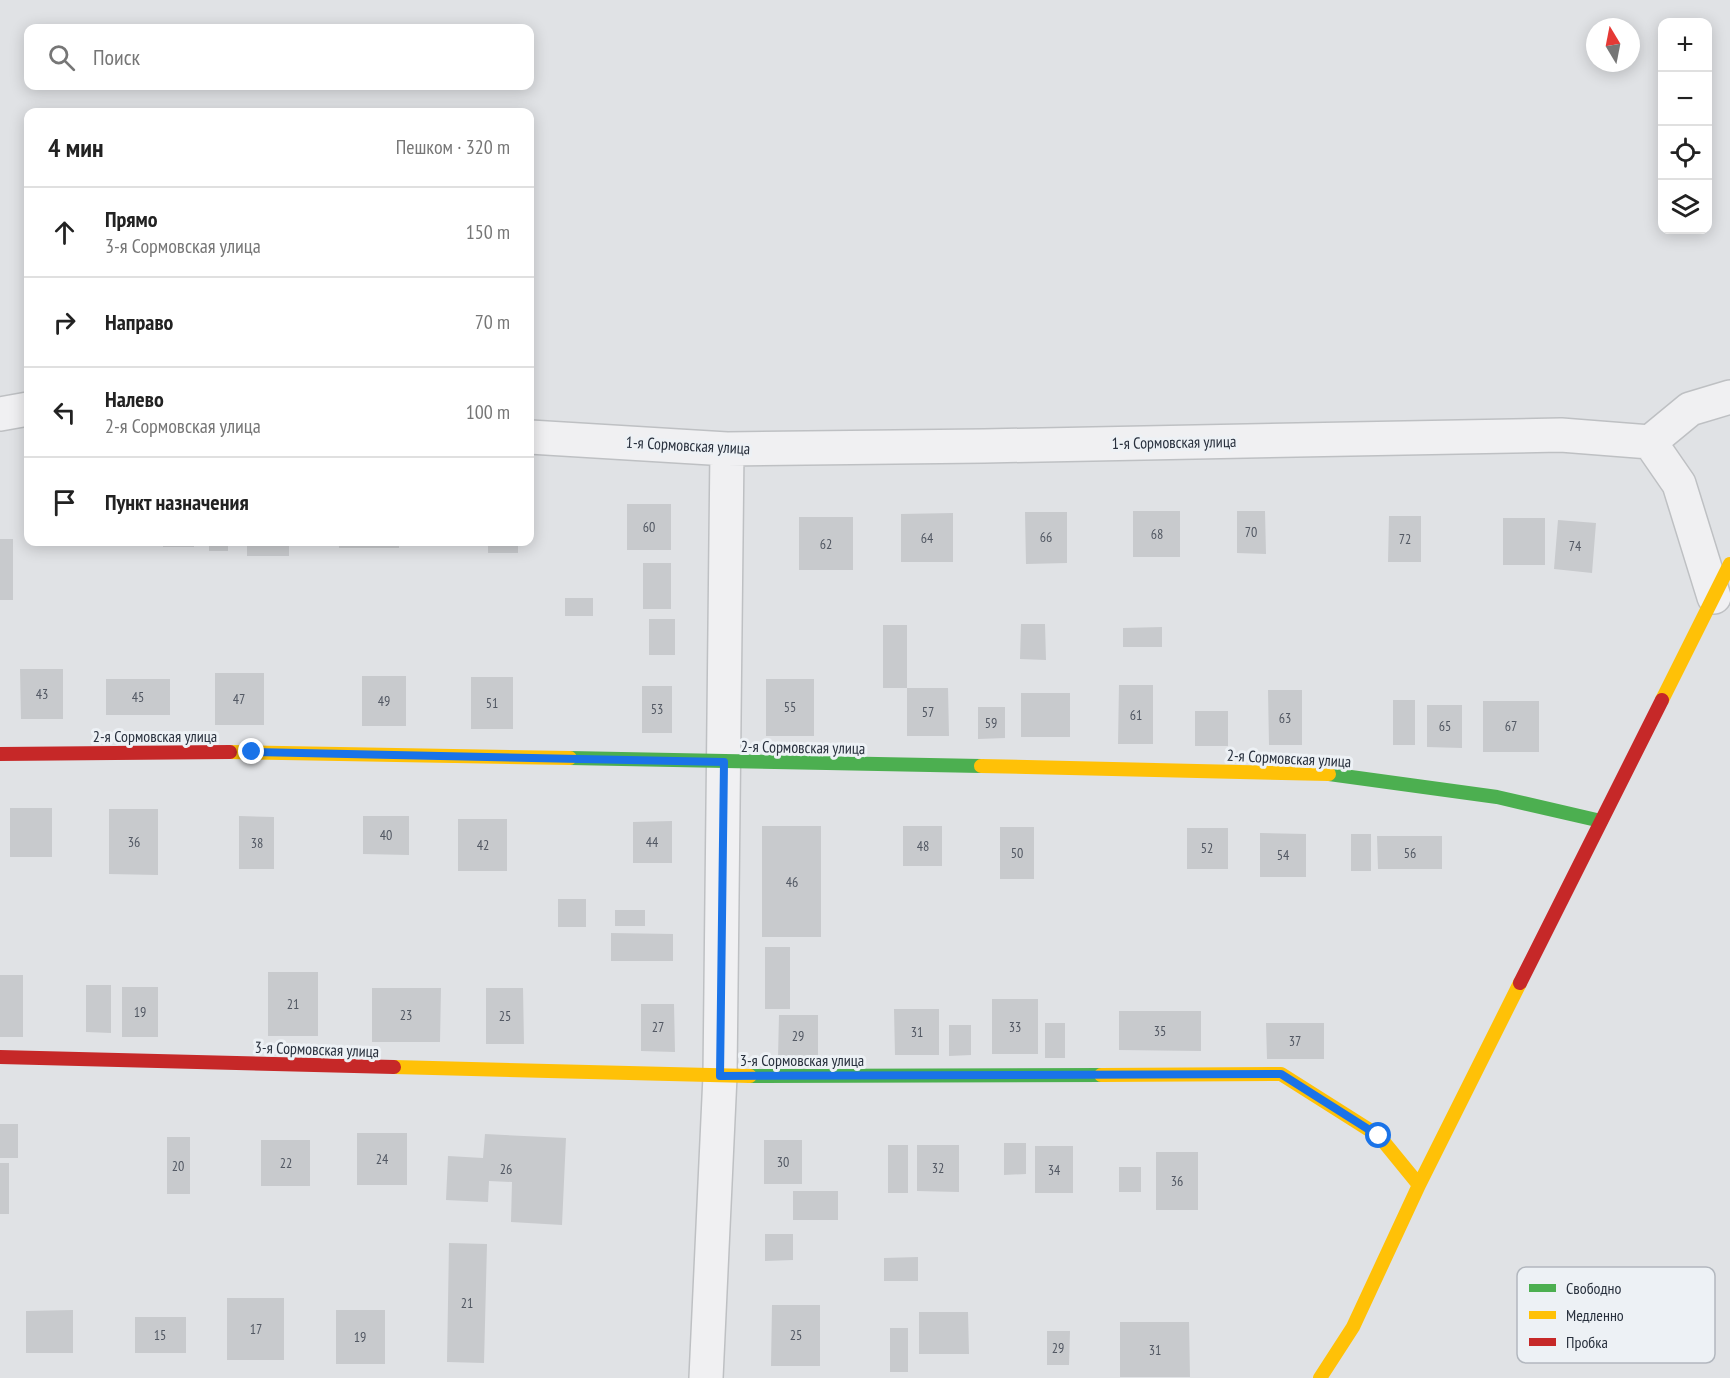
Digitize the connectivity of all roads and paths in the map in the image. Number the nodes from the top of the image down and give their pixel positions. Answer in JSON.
{"nodes":[{"id":1,"x":1730,"y":397,"type":"edge"},
{"id":2,"x":24,"y":410,"type":"edge"},
{"id":3,"x":0,"y":414,"type":"edge"},
{"id":4,"x":534,"y":437,"type":"edge"},
{"id":5,"x":1650,"y":442,"type":"junction"},
{"id":6,"x":727,"y":448,"type":"junction"},
{"id":7,"x":1730,"y":564,"type":"edge"},
{"id":8,"x":1714,"y":597,"type":"junction"},
{"id":9,"x":0,"y":754,"type":"edge"},
{"id":10,"x":724,"y":762,"type":"junction"},
{"id":11,"x":1601,"y":821,"type":"junction"},
{"id":12,"x":0,"y":1057,"type":"edge"},
{"id":13,"x":720,"y":1076,"type":"junction"},
{"id":14,"x":1419,"y":1185,"type":"junction"},
{"id":15,"x":706,"y":1378,"type":"edge"},
{"id":16,"x":1320,"y":1378,"type":"edge"}],
"edges":[{"from":1,"to":5,"type":"street"},
{"from":2,"to":3,"type":"street"},
{"from":4,"to":6,"type":"street","name":"1-я Сормовская улица"},
{"from":5,"to":6,"type":"street","name":"1-я Сормовская улица"},
{"from":5,"to":8,"type":"street"},
{"from":6,"to":10,"type":"street"},
{"from":7,"to":8,"type":"street"},
{"from":8,"to":11,"type":"street"},
{"from":9,"to":10,"type":"street","name":"2-я Сормовская улица"},
{"from":10,"to":11,"type":"street","name":"2-я Сормовская улица"},
{"from":10,"to":13,"type":"street"},
{"from":11,"to":14,"type":"street"},
{"from":12,"to":13,"type":"street","name":"3-я Сормовская улица"},
{"from":13,"to":14,"type":"street","name":"3-я Сормовская улица"},
{"from":13,"to":15,"type":"street"},
{"from":14,"to":16,"type":"street"}]}
